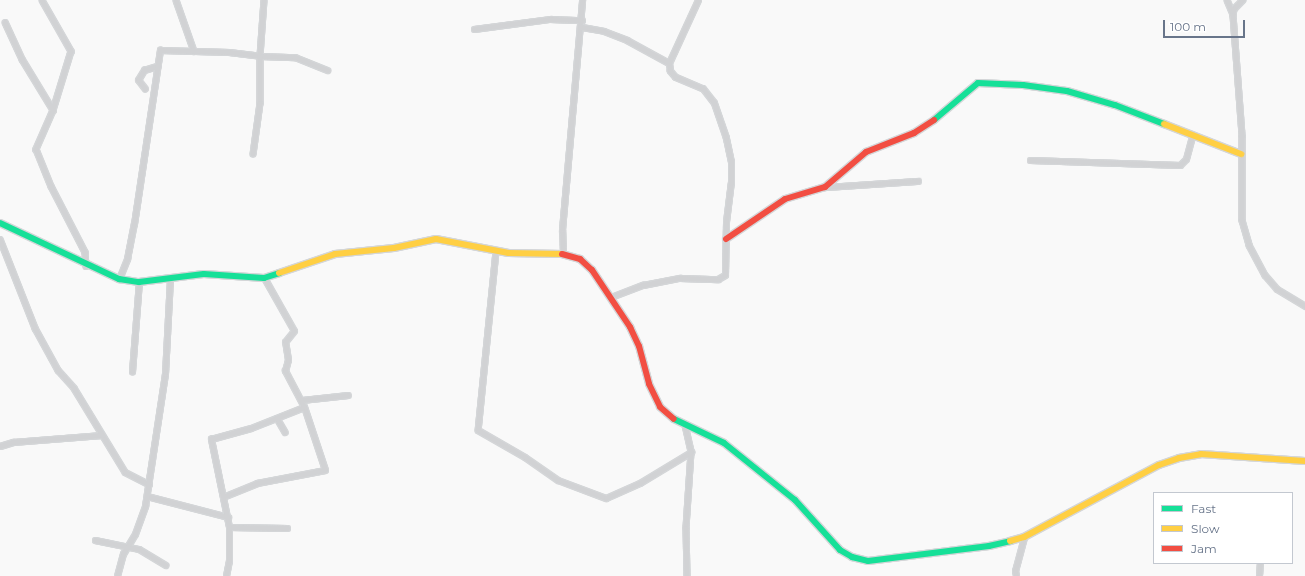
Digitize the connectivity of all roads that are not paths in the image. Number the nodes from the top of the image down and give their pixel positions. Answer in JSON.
{"nodes":[{"id":1,"x":42,"y":0,"type":"edge"},
{"id":2,"x":176,"y":0,"type":"edge"},
{"id":3,"x":264,"y":0,"type":"edge"},
{"id":4,"x":582,"y":0,"type":"edge"},
{"id":5,"x":698,"y":0,"type":"edge"},
{"id":6,"x":1227,"y":0,"type":"edge"},
{"id":7,"x":1243,"y":0,"type":"edge"},
{"id":8,"x":1233,"y":15,"type":"junction"},
{"id":9,"x":582,"y":20,"type":"junction"},
{"id":10,"x":5,"y":22,"type":"dead end"},
{"id":11,"x":582,"y":27,"type":"junction"},
{"id":12,"x":474,"y":28,"type":"dead end"},
{"id":13,"x":194,"y":51,"type":"junction"},
{"id":14,"x":260,"y":56,"type":"junction"},
{"id":15,"x":669,"y":63,"type":"junction"},
{"id":16,"x":158,"y":66,"type":"junction"},
{"id":17,"x":327,"y":70,"type":"dead end"},
{"id":18,"x":145,"y":89,"type":"dead end"},
{"id":19,"x":53,"y":110,"type":"junction"},
{"id":20,"x":1192,"y":137,"type":"junction"},
{"id":21,"x":252,"y":154,"type":"dead end"},
{"id":22,"x":1241,"y":154,"type":"junction"},
{"id":23,"x":1030,"y":160,"type":"dead end"},
{"id":24,"x":918,"y":181,"type":"dead end"},
{"id":25,"x":825,"y":187,"type":"junction"},
{"id":26,"x":0,"y":223,"type":"edge"},
{"id":27,"x":0,"y":239,"type":"edge"},
{"id":28,"x":726,"y":239,"type":"junction"},
{"id":29,"x":496,"y":251,"type":"junction"},
{"id":30,"x":563,"y":254,"type":"junction"},
{"id":31,"x":86,"y":266,"type":"junction"},
{"id":32,"x":264,"y":278,"type":"junction"},
{"id":33,"x":120,"y":279,"type":"junction"},
{"id":34,"x":170,"y":279,"type":"junction"},
{"id":35,"x":139,"y":282,"type":"junction"},
{"id":36,"x":611,"y":297,"type":"junction"},
{"id":37,"x":1305,"y":306,"type":"edge"},
{"id":38,"x":132,"y":372,"type":"dead end"},
{"id":39,"x":348,"y":395,"type":"dead end"},
{"id":40,"x":302,"y":400,"type":"junction"},
{"id":41,"x":304,"y":407,"type":"junction"},
{"id":42,"x":277,"y":418,"type":"junction"},
{"id":43,"x":685,"y":425,"type":"junction"},
{"id":44,"x":285,"y":432,"type":"dead end"},
{"id":45,"x":102,"y":435,"type":"junction"},
{"id":46,"x":0,"y":446,"type":"edge"},
{"id":47,"x":691,"y":452,"type":"junction"},
{"id":48,"x":1305,"y":461,"type":"edge"},
{"id":49,"x":149,"y":484,"type":"junction"},
{"id":50,"x":147,"y":496,"type":"junction"},
{"id":51,"x":223,"y":497,"type":"junction"},
{"id":52,"x":228,"y":517,"type":"junction"},
{"id":53,"x":229,"y":527,"type":"junction"},
{"id":54,"x":287,"y":528,"type":"dead end"},
{"id":55,"x":1024,"y":537,"type":"junction"},
{"id":56,"x":95,"y":540,"type":"dead end"},
{"id":57,"x":127,"y":545,"type":"junction"},
{"id":58,"x":1260,"y":564,"type":"edge"},
{"id":59,"x":166,"y":565,"type":"dead end"},
{"id":60,"x":117,"y":576,"type":"edge"},
{"id":61,"x":226,"y":576,"type":"edge"},
{"id":62,"x":687,"y":576,"type":"edge"},
{"id":63,"x":1016,"y":576,"type":"edge"},
{"id":64,"x":1259,"y":576,"type":"edge"}],
"edges":[{"from":1,"to":19,"type":"street"},
{"from":2,"to":13,"type":"street"},
{"from":3,"to":14,"type":"street"},
{"from":4,"to":9,"type":"street"},
{"from":5,"to":15,"type":"street"},
{"from":6,"to":8,"type":"street"},
{"from":7,"to":8,"type":"street"},
{"from":8,"to":22,"type":"street"},
{"from":9,"to":11,"type":"street"},
{"from":9,"to":12,"type":"street"},
{"from":10,"to":19,"type":"street"},
{"from":11,"to":15,"type":"street"},
{"from":11,"to":30,"type":"street"},
{"from":13,"to":14,"type":"street"},
{"from":13,"to":16,"type":"street"},
{"from":14,"to":17,"type":"street"},
{"from":14,"to":21,"type":"street"},
{"from":15,"to":28,"type":"street"},
{"from":16,"to":18,"type":"street"},
{"from":16,"to":33,"type":"street"},
{"from":19,"to":31,"type":"street"},
{"from":20,"to":22,"type":"street"},
{"from":20,"to":23,"type":"street"},
{"from":20,"to":25,"type":"street"},
{"from":22,"to":37,"type":"street"},
{"from":24,"to":25,"type":"street"},
{"from":25,"to":28,"type":"street"},
{"from":26,"to":31,"type":"street"},
{"from":27,"to":45,"type":"street"},
{"from":28,"to":36,"type":"street"},
{"from":29,"to":30,"type":"street"},
{"from":29,"to":32,"type":"street"},
{"from":29,"to":47,"type":"street"},
{"from":30,"to":36,"type":"street"},
{"from":31,"to":33,"type":"street"},
{"from":32,"to":34,"type":"street"},
{"from":32,"to":40,"type":"street"},
{"from":33,"to":35,"type":"street"},
{"from":34,"to":35,"type":"street"},
{"from":34,"to":49,"type":"street"},
{"from":35,"to":38,"type":"street"},
{"from":36,"to":43,"type":"street"},
{"from":39,"to":40,"type":"street"},
{"from":40,"to":41,"type":"street"},
{"from":41,"to":42,"type":"street"},
{"from":41,"to":51,"type":"street"},
{"from":42,"to":44,"type":"street"},
{"from":42,"to":51,"type":"street"},
{"from":43,"to":47,"type":"street"},
{"from":43,"to":55,"type":"street"},
{"from":45,"to":46,"type":"street"},
{"from":45,"to":49,"type":"street"},
{"from":47,"to":62,"type":"street"},
{"from":48,"to":55,"type":"street"},
{"from":49,"to":50,"type":"street"},
{"from":50,"to":52,"type":"street"},
{"from":50,"to":57,"type":"street"},
{"from":51,"to":52,"type":"street"},
{"from":52,"to":53,"type":"street"},
{"from":53,"to":54,"type":"street"},
{"from":53,"to":61,"type":"street"},
{"from":55,"to":63,"type":"street"},
{"from":56,"to":57,"type":"street"},
{"from":57,"to":59,"type":"street"},
{"from":57,"to":60,"type":"street"},
{"from":58,"to":64,"type":"street"}]}
